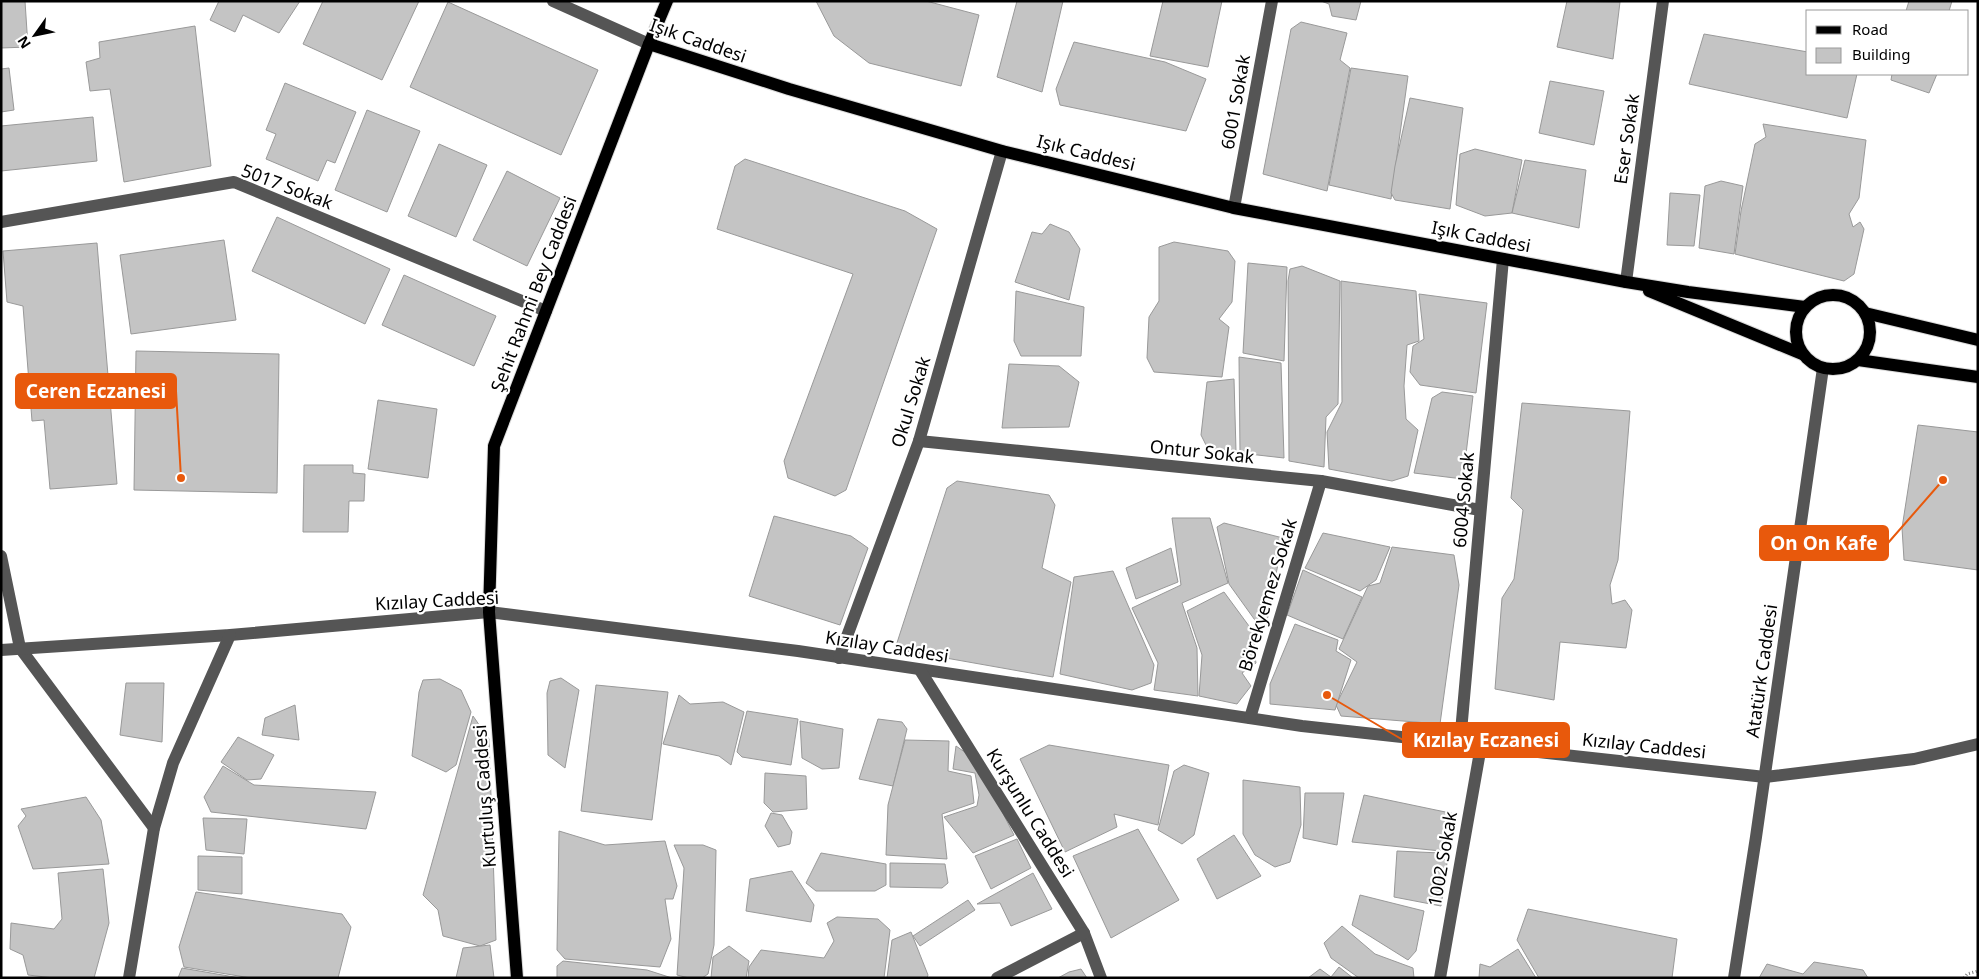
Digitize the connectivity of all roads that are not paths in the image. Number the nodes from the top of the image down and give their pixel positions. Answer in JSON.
{"nodes":[{"id":1,"x":553,"y":1,"type":"edge"},
{"id":2,"x":668,"y":1,"type":"edge"},
{"id":3,"x":1272,"y":1,"type":"edge"},
{"id":4,"x":1663,"y":1,"type":"edge"},
{"id":5,"x":649,"y":44,"type":"junction"},
{"id":6,"x":1002,"y":151,"type":"junction"},
{"id":7,"x":1234,"y":208,"type":"junction"},
{"id":8,"x":1,"y":222,"type":"edge"},
{"id":9,"x":1503,"y":259,"type":"junction"},
{"id":10,"x":1626,"y":282,"type":"junction"},
{"id":11,"x":1805,"y":307,"type":"junction"},
{"id":12,"x":546,"y":311,"type":"junction"},
{"id":13,"x":1865,"y":313,"type":"junction"},
{"id":14,"x":1978,"y":340,"type":"edge"},
{"id":15,"x":1802,"y":354,"type":"junction"},
{"id":16,"x":1858,"y":360,"type":"junction"},
{"id":17,"x":1823,"y":368,"type":"junction"},
{"id":18,"x":1978,"y":376,"type":"edge"},
{"id":19,"x":919,"y":442,"type":"junction"},
{"id":20,"x":1321,"y":481,"type":"junction"},
{"id":21,"x":1480,"y":510,"type":"junction"},
{"id":22,"x":1,"y":556,"type":"edge"},
{"id":23,"x":489,"y":612,"type":"junction"},
{"id":24,"x":230,"y":635,"type":"junction"},
{"id":25,"x":20,"y":648,"type":"junction"},
{"id":26,"x":1,"y":650,"type":"edge"},
{"id":27,"x":840,"y":658,"type":"junction"},
{"id":28,"x":920,"y":670,"type":"junction"},
{"id":29,"x":1250,"y":718,"type":"junction"},
{"id":30,"x":1460,"y":743,"type":"junction"},
{"id":31,"x":1978,"y":744,"type":"edge"},
{"id":32,"x":1481,"y":746,"type":"junction"},
{"id":33,"x":1765,"y":777,"type":"junction"},
{"id":34,"x":154,"y":828,"type":"junction"},
{"id":35,"x":1084,"y":933,"type":"junction"},
{"id":36,"x":129,"y":978,"type":"edge"},
{"id":37,"x":517,"y":978,"type":"edge"},
{"id":38,"x":997,"y":978,"type":"edge"},
{"id":39,"x":1101,"y":978,"type":"edge"},
{"id":40,"x":1440,"y":978,"type":"edge"},
{"id":41,"x":1734,"y":978,"type":"edge"}],
"edges":[{"from":1,"to":5,"type":"street","name":"Işık Caddesi"},
{"from":2,"to":5,"type":"main road","name":"Şehit Rahmi Bey Caddesi"},
{"from":3,"to":7,"type":"street","name":"6001 Sokak"},
{"from":4,"to":10,"type":"street","name":"Eser Sokak"},
{"from":5,"to":6,"type":"main road","name":"Işık Caddesi"},
{"from":5,"to":12,"type":"main road","name":"Şehit Rahmi Bey Caddesi"},
{"from":6,"to":7,"type":"main road","name":"Işık Caddesi"},
{"from":6,"to":19,"type":"street","name":"Okul Sokak"},
{"from":7,"to":9,"type":"main road","name":"Işık Caddesi"},
{"from":8,"to":12,"type":"street","name":"5017 Sokak"},
{"from":9,"to":10,"type":"main road","name":"Işık Caddesi"},
{"from":9,"to":21,"type":"street","name":"6004 Sokak"},
{"from":10,"to":11,"type":"main road","name":"Işık Caddesi"},
{"from":10,"to":15,"type":"main road","name":"Işık Caddesi"},
{"from":11,"to":13,"type":"main road"},
{"from":11,"to":15,"type":"main road"},
{"from":12,"to":23,"type":"main road","name":"Şehit Rahmi Bey Caddesi"},
{"from":13,"to":14,"type":"main road"},
{"from":13,"to":16,"type":"main road"},
{"from":15,"to":17,"type":"main road","name":"Işık Caddesi"},
{"from":16,"to":17,"type":"main road"},
{"from":16,"to":18,"type":"main road"},
{"from":17,"to":33,"type":"street","name":"Atatürk Caddesi"},
{"from":19,"to":20,"type":"street","name":"Ontur Sokak"},
{"from":19,"to":27,"type":"street","name":"Okul Sokak"},
{"from":20,"to":21,"type":"street","name":"Ontur Sokak"},
{"from":20,"to":29,"type":"street","name":"Börekyemez Sokak"},
{"from":21,"to":30,"type":"street","name":"6004 Sokak"},
{"from":22,"to":25,"type":"street"},
{"from":23,"to":24,"type":"street","name":"Kızılay Caddesi"},
{"from":23,"to":27,"type":"street","name":"Kızılay Caddesi"},
{"from":23,"to":37,"type":"main road","name":"Kurtuluş Caddesi"},
{"from":24,"to":25,"type":"street","name":"Kızılay Caddesi"},
{"from":24,"to":34,"type":"street"},
{"from":25,"to":26,"type":"street","name":"Kızılay Caddesi"},
{"from":25,"to":34,"type":"street"},
{"from":27,"to":28,"type":"street","name":"Kızılay Caddesi"},
{"from":28,"to":29,"type":"street","name":"Kızılay Caddesi"},
{"from":28,"to":35,"type":"street","name":"Kurşunlu Caddesi"},
{"from":29,"to":30,"type":"street","name":"Kızılay Caddesi"},
{"from":30,"to":32,"type":"street","name":"Kızılay Caddesi"},
{"from":31,"to":33,"type":"street","name":"Kızılay Caddesi"},
{"from":32,"to":33,"type":"street","name":"Kızılay Caddesi"},
{"from":32,"to":40,"type":"street","name":"1002 Sokak"},
{"from":33,"to":41,"type":"street","name":"Atatürk Caddesi"},
{"from":34,"to":36,"type":"street"},
{"from":35,"to":38,"type":"street"},
{"from":35,"to":39,"type":"street","name":"Kurşunlu Caddesi"}]}
